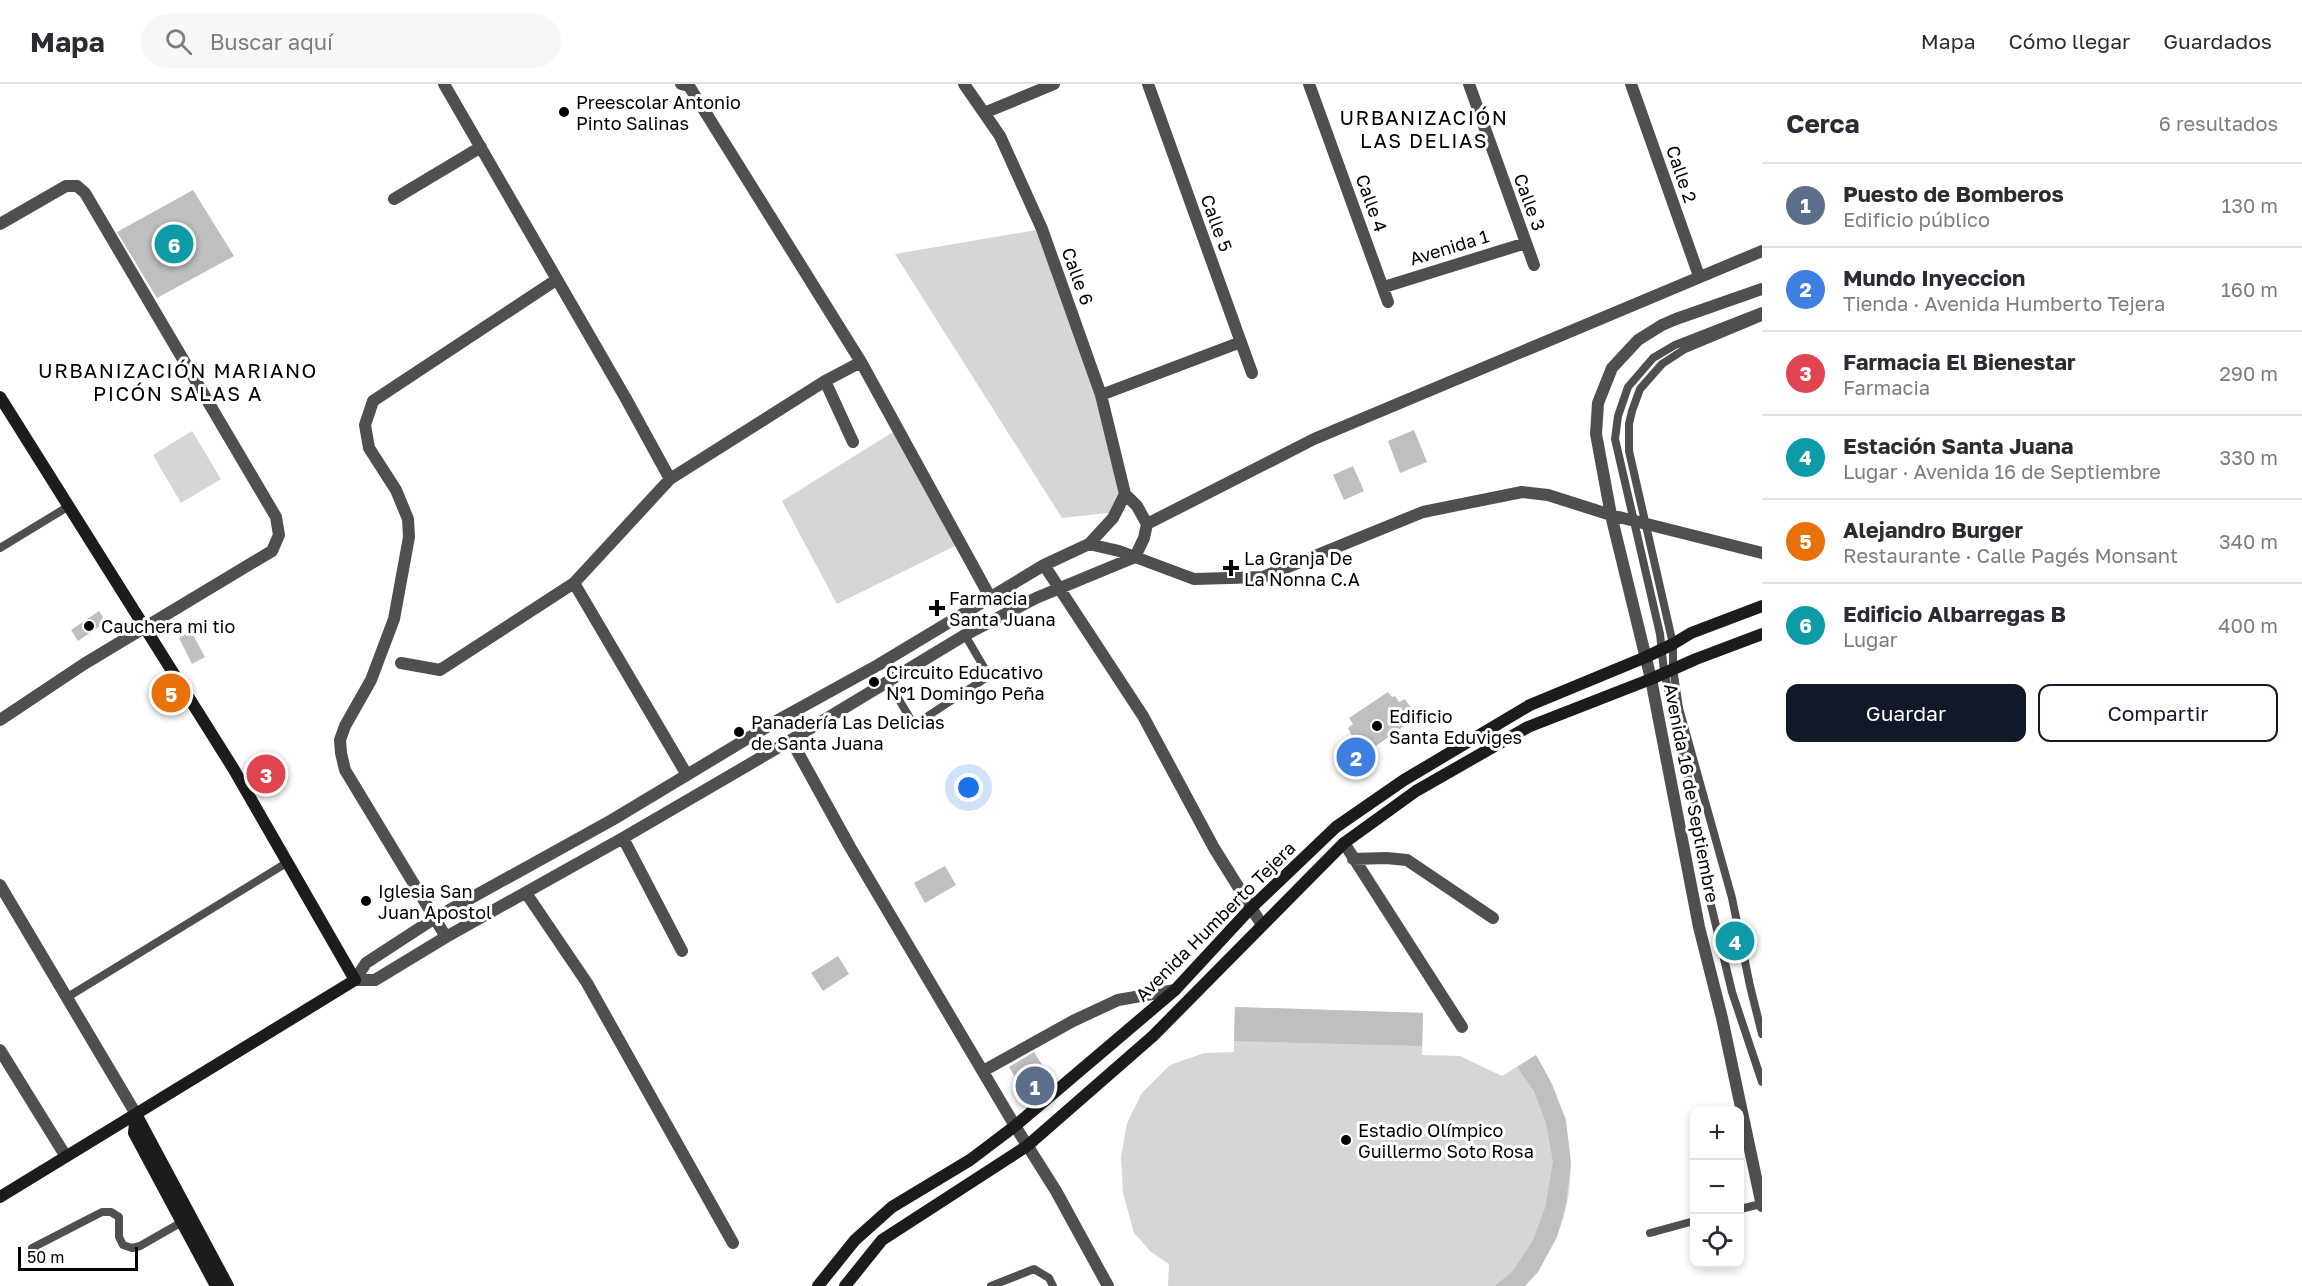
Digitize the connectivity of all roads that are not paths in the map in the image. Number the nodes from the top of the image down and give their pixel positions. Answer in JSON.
{"nodes":[{"id":1,"x":444,"y":84,"type":"edge"},
{"id":2,"x":681,"y":84,"type":"edge"},
{"id":3,"x":964,"y":84,"type":"edge"},
{"id":4,"x":1053,"y":84,"type":"edge"},
{"id":5,"x":1148,"y":84,"type":"edge"},
{"id":6,"x":1309,"y":84,"type":"edge"},
{"id":7,"x":1469,"y":84,"type":"edge"},
{"id":8,"x":1631,"y":84,"type":"edge"},
{"id":9,"x":984,"y":113,"type":"junction"},
{"id":10,"x":481,"y":147,"type":"junction"},
{"id":11,"x":394,"y":200,"type":"dead end"},
{"id":12,"x":0,"y":224,"type":"edge"},
{"id":13,"x":1526,"y":243,"type":"junction"},
{"id":14,"x":1762,"y":251,"type":"edge"},
{"id":15,"x":1534,"y":265,"type":"dead end"},
{"id":16,"x":1699,"y":276,"type":"junction"},
{"id":17,"x":556,"y":280,"type":"junction"},
{"id":18,"x":1384,"y":287,"type":"junction"},
{"id":19,"x":1762,"y":289,"type":"edge"},
{"id":20,"x":1388,"y":302,"type":"dead end"},
{"id":21,"x":1762,"y":311,"type":"edge"},
{"id":22,"x":1762,"y":317,"type":"edge"},
{"id":23,"x":1241,"y":342,"type":"junction"},
{"id":24,"x":861,"y":362,"type":"junction"},
{"id":25,"x":1252,"y":374,"type":"dead end"},
{"id":26,"x":825,"y":381,"type":"junction"},
{"id":27,"x":1101,"y":395,"type":"junction"},
{"id":28,"x":0,"y":397,"type":"edge"},
{"id":29,"x":853,"y":442,"type":"dead end"},
{"id":30,"x":670,"y":479,"type":"junction"},
{"id":31,"x":1125,"y":494,"type":"junction"},
{"id":32,"x":69,"y":506,"type":"junction"},
{"id":33,"x":1611,"y":515,"type":"junction"},
{"id":34,"x":1639,"y":521,"type":"junction"},
{"id":35,"x":1147,"y":524,"type":"junction"},
{"id":36,"x":1089,"y":544,"type":"junction"},
{"id":37,"x":0,"y":548,"type":"edge"},
{"id":38,"x":1762,"y":553,"type":"edge"},
{"id":39,"x":1136,"y":557,"type":"junction"},
{"id":40,"x":1044,"y":565,"type":"junction"},
{"id":41,"x":574,"y":583,"type":"junction"},
{"id":42,"x":1059,"y":587,"type":"junction"},
{"id":43,"x":990,"y":597,"type":"junction"},
{"id":44,"x":1762,"y":606,"type":"edge"},
{"id":45,"x":145,"y":628,"type":"junction"},
{"id":46,"x":1762,"y":634,"type":"edge"},
{"id":47,"x":965,"y":635,"type":"junction"},
{"id":48,"x":1667,"y":647,"type":"junction"},
{"id":49,"x":1646,"y":657,"type":"junction"},
{"id":50,"x":401,"y":663,"type":"dead end"},
{"id":51,"x":1669,"y":670,"type":"junction"},
{"id":52,"x":1651,"y":679,"type":"junction"},
{"id":53,"x":888,"y":681,"type":"junction"},
{"id":54,"x":0,"y":720,"type":"edge"},
{"id":55,"x":791,"y":740,"type":"junction"},
{"id":56,"x":687,"y":775,"type":"junction"},
{"id":57,"x":623,"y":838,"type":"junction"},
{"id":58,"x":1344,"y":843,"type":"junction"},
{"id":59,"x":1353,"y":858,"type":"junction"},
{"id":60,"x":288,"y":862,"type":"junction"},
{"id":61,"x":0,"y":885,"type":"edge"},
{"id":62,"x":526,"y":893,"type":"junction"},
{"id":63,"x":1251,"y":909,"type":"junction"},
{"id":64,"x":435,"y":918,"type":"junction"},
{"id":65,"x":1493,"y":918,"type":"dead end"},
{"id":66,"x":1262,"y":925,"type":"junction"},
{"id":67,"x":446,"y":937,"type":"junction"},
{"id":68,"x":682,"y":951,"type":"dead end"},
{"id":69,"x":355,"y":980,"type":"junction"},
{"id":70,"x":1174,"y":990,"type":"junction"},
{"id":71,"x":66,"y":998,"type":"junction"},
{"id":72,"x":1462,"y":1027,"type":"dead end"},
{"id":73,"x":1762,"y":1034,"type":"edge"},
{"id":74,"x":0,"y":1050,"type":"edge"},
{"id":75,"x":983,"y":1071,"type":"junction"},
{"id":76,"x":1762,"y":1082,"type":"edge"},
{"id":77,"x":136,"y":1114,"type":"junction"},
{"id":78,"x":1015,"y":1126,"type":"junction"},
{"id":79,"x":1028,"y":1146,"type":"junction"},
{"id":80,"x":65,"y":1155,"type":"junction"},
{"id":81,"x":0,"y":1197,"type":"edge"},
{"id":82,"x":1762,"y":1205,"type":"edge"},
{"id":83,"x":1744,"y":1208,"type":"edge"},
{"id":84,"x":182,"y":1222,"type":"junction"},
{"id":85,"x":1690,"y":1222,"type":"edge"},
{"id":86,"x":1650,"y":1233,"type":"dead end"},
{"id":87,"x":733,"y":1243,"type":"dead end"},
{"id":88,"x":33,"y":1248,"type":"dead end"},
{"id":89,"x":216,"y":1286,"type":"edge"},
{"id":90,"x":228,"y":1286,"type":"edge"},
{"id":91,"x":818,"y":1286,"type":"edge"},
{"id":92,"x":845,"y":1286,"type":"edge"},
{"id":93,"x":991,"y":1286,"type":"edge"},
{"id":94,"x":1053,"y":1286,"type":"edge"},
{"id":95,"x":1108,"y":1286,"type":"edge"}],
"edges":[{"from":1,"to":10,"type":"street"},
{"from":2,"to":24,"type":"street"},
{"from":3,"to":9,"type":"street","name":"Calle 6"},
{"from":4,"to":9,"type":"street"},
{"from":5,"to":23,"type":"street","name":"Calle 5"},
{"from":6,"to":18,"type":"street","name":"Calle 4"},
{"from":7,"to":13,"type":"street","name":"Calle 3"},
{"from":8,"to":16,"type":"street","name":"Calle 2"},
{"from":9,"to":27,"type":"street","name":"Calle 6"},
{"from":10,"to":11,"type":"street"},
{"from":10,"to":17,"type":"street"},
{"from":12,"to":45,"type":"street"},
{"from":13,"to":15,"type":"street","name":"Calle 3"},
{"from":13,"to":18,"type":"street","name":"Avenida 1"},
{"from":14,"to":16,"type":"street"},
{"from":16,"to":35,"type":"street"},
{"from":17,"to":30,"type":"street"},
{"from":17,"to":64,"type":"street"},
{"from":18,"to":20,"type":"street","name":"Calle 4"},
{"from":19,"to":33,"type":"street"},
{"from":21,"to":34,"type":"lane"},
{"from":22,"to":34,"type":"lane"},
{"from":23,"to":25,"type":"street","name":"Calle 5"},
{"from":23,"to":27,"type":"street"},
{"from":24,"to":26,"type":"street"},
{"from":24,"to":43,"type":"street"},
{"from":26,"to":29,"type":"street"},
{"from":26,"to":30,"type":"street"},
{"from":27,"to":31,"type":"street","name":"Calle 6"},
{"from":28,"to":32,"type":"street"},
{"from":30,"to":41,"type":"street"},
{"from":31,"to":35,"type":"street"},
{"from":31,"to":36,"type":"street"},
{"from":32,"to":37,"type":"lane"},
{"from":32,"to":45,"type":"street"},
{"from":33,"to":34,"type":"street"},
{"from":33,"to":39,"type":"street"},
{"from":33,"to":49,"type":"street"},
{"from":34,"to":38,"type":"street"},
{"from":34,"to":48,"type":"lane"},
{"from":34,"to":48,"type":"lane"},
{"from":35,"to":39,"type":"street"},
{"from":36,"to":39,"type":"street"},
{"from":36,"to":40,"type":"street"},
{"from":39,"to":42,"type":"street"},
{"from":40,"to":42,"type":"street"},
{"from":40,"to":43,"type":"street"},
{"from":41,"to":50,"type":"street"},
{"from":41,"to":56,"type":"street"},
{"from":42,"to":47,"type":"street"},
{"from":42,"to":63,"type":"street"},
{"from":43,"to":56,"type":"street"},
{"from":44,"to":48,"type":"street"},
{"from":45,"to":54,"type":"street"},
{"from":45,"to":60,"type":"street"},
{"from":46,"to":51,"type":"street","name":"Avenida 16 de Septiembre"},
{"from":47,"to":53,"type":"street"},
{"from":47,"to":53,"type":"lane"},
{"from":48,"to":49,"type":"street"},
{"from":48,"to":51,"type":"lane"},
{"from":48,"to":51,"type":"lane"},
{"from":49,"to":52,"type":"street"},
{"from":49,"to":63,"type":"street","name":"Avenida Humberto Tejera"},
{"from":51,"to":52,"type":"street","name":"Avenida 16 de Septiembre"},
{"from":51,"to":73,"type":"lane"},
{"from":51,"to":76,"type":"lane"},
{"from":52,"to":58,"type":"street","name":"Avenida Humberto Tejera"},
{"from":52,"to":82,"type":"street","name":"Avenida 16 de Septiembre"},
{"from":53,"to":55,"type":"street"},
{"from":55,"to":57,"type":"street"},
{"from":55,"to":75,"type":"street"},
{"from":56,"to":64,"type":"street"},
{"from":57,"to":62,"type":"street"},
{"from":57,"to":68,"type":"street"},
{"from":58,"to":59,"type":"street"},
{"from":58,"to":66,"type":"street","name":"Avenida Humberto Tejera"},
{"from":59,"to":65,"type":"street"},
{"from":59,"to":72,"type":"street"},
{"from":60,"to":69,"type":"street"},
{"from":60,"to":71,"type":"lane"},
{"from":61,"to":71,"type":"street"},
{"from":62,"to":67,"type":"street"},
{"from":62,"to":87,"type":"street"},
{"from":63,"to":66,"type":"street"},
{"from":63,"to":70,"type":"street","name":"Avenida Humberto Tejera"},
{"from":64,"to":67,"type":"street"},
{"from":64,"to":69,"type":"street"},
{"from":66,"to":79,"type":"street","name":"Avenida Humberto Tejera"},
{"from":67,"to":69,"type":"street"},
{"from":69,"to":77,"type":"street"},
{"from":70,"to":75,"type":"street"},
{"from":70,"to":78,"type":"street","name":"Avenida Humberto Tejera"},
{"from":71,"to":77,"type":"street"},
{"from":74,"to":80,"type":"street"},
{"from":75,"to":78,"type":"street"},
{"from":77,"to":80,"type":"street"},
{"from":77,"to":84,"type":"street"},
{"from":77,"to":90,"type":"street"},
{"from":78,"to":79,"type":"street"},
{"from":78,"to":91,"type":"street","name":"Avenida Humberto Tejera"},
{"from":79,"to":92,"type":"street","name":"Avenida Humberto Tejera"},
{"from":79,"to":95,"type":"street"},
{"from":80,"to":81,"type":"street"},
{"from":82,"to":83,"type":"lane"},
{"from":84,"to":88,"type":"lane"},
{"from":84,"to":89,"type":"street"},
{"from":85,"to":86,"type":"lane"},
{"from":93,"to":94,"type":"lane"}]}
